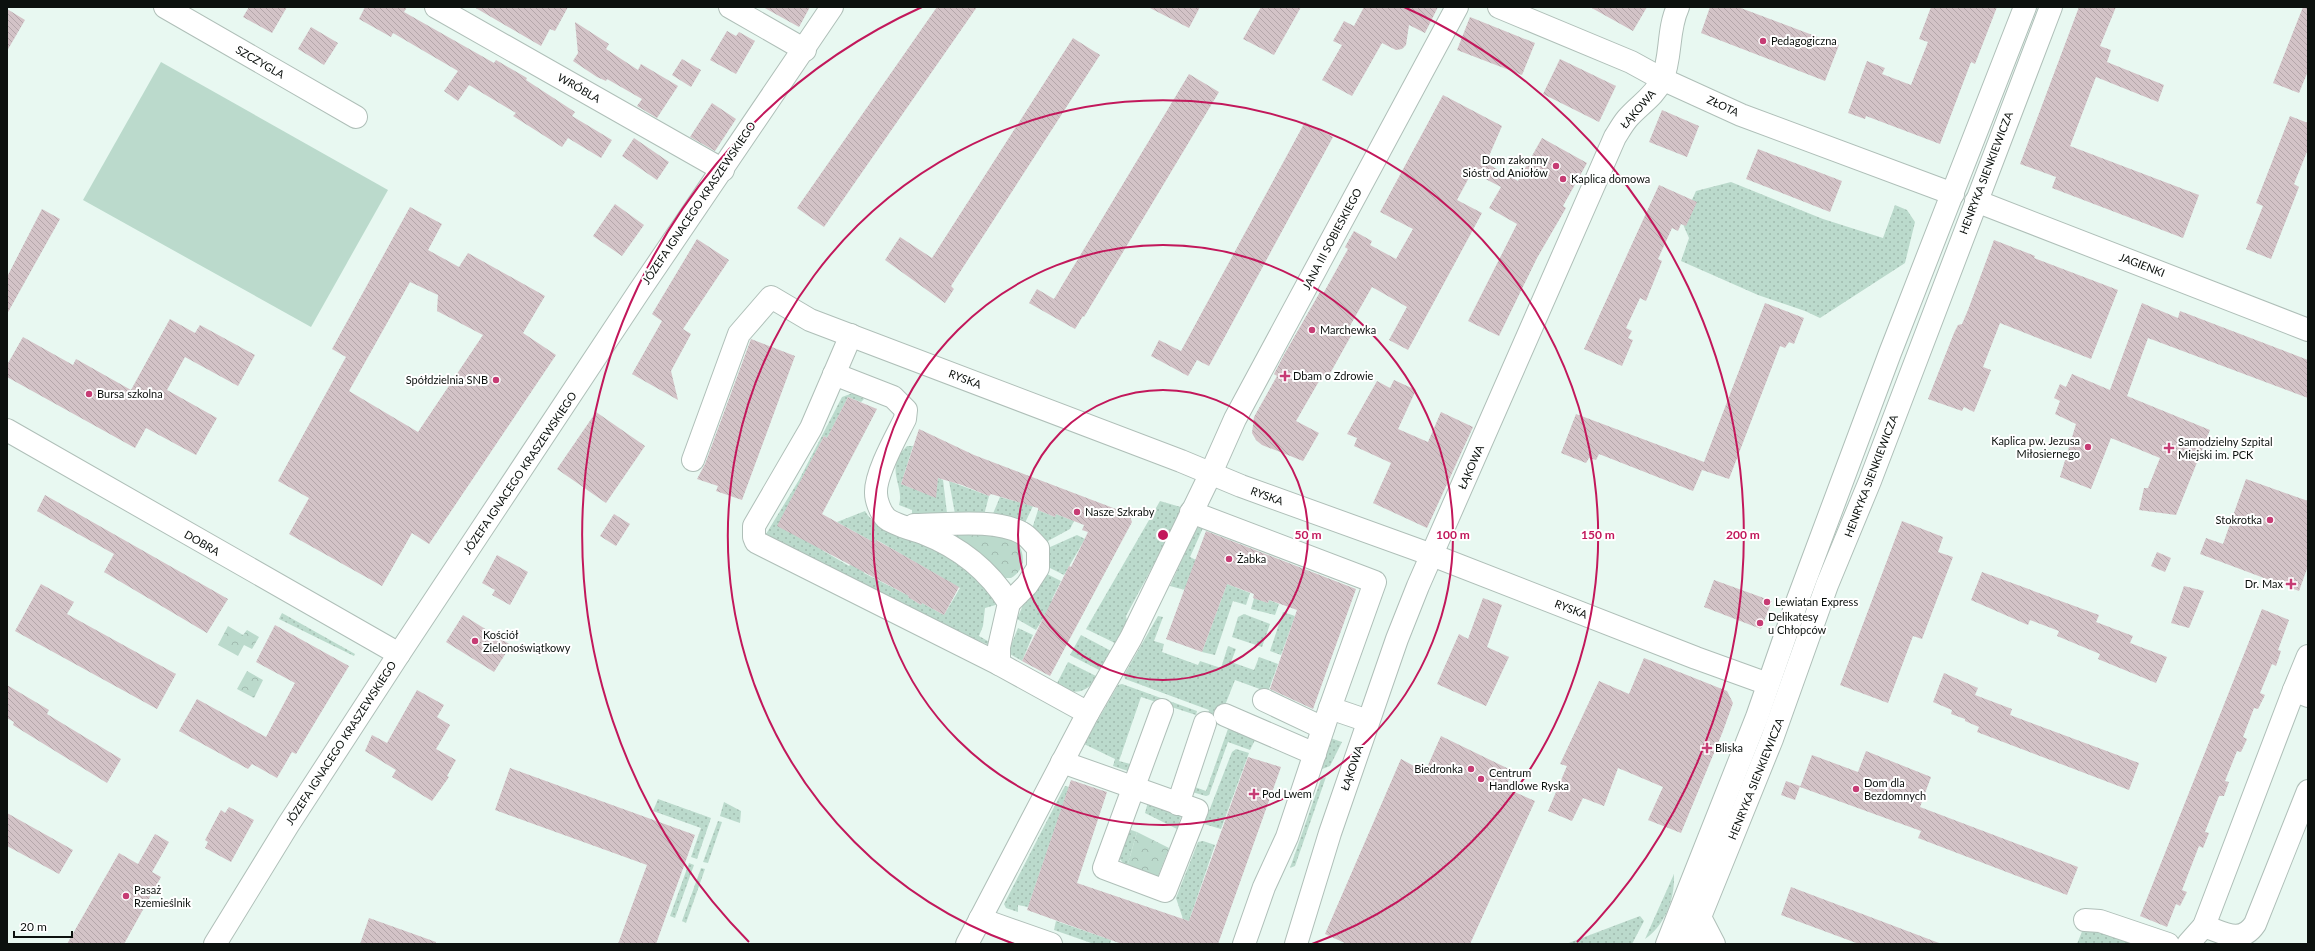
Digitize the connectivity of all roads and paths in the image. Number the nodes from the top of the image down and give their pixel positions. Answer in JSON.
{"nodes":[{"id":1,"x":165,"y":7,"type":"edge"},
{"id":2,"x":436,"y":7,"type":"edge"},
{"id":3,"x":730,"y":7,"type":"edge"},
{"id":4,"x":832,"y":7,"type":"edge"},
{"id":5,"x":1457,"y":7,"type":"edge"},
{"id":6,"x":1499,"y":7,"type":"edge"},
{"id":7,"x":1678,"y":7,"type":"edge"},
{"id":8,"x":2025,"y":7,"type":"edge"},
{"id":9,"x":2050,"y":7,"type":"edge"},
{"id":10,"x":804,"y":50,"type":"junction"},
{"id":11,"x":1662,"y":79,"type":"junction"},
{"id":12,"x":356,"y":117,"type":"dead end"},
{"id":13,"x":723,"y":170,"type":"junction"},
{"id":14,"x":1953,"y":194,"type":"junction"},
{"id":15,"x":1976,"y":202,"type":"junction"},
{"id":16,"x":1906,"y":312,"type":"junction"},
{"id":17,"x":1930,"y":323,"type":"junction"},
{"id":18,"x":2308,"y":330,"type":"edge"},
{"id":19,"x":851,"y":335,"type":"junction"},
{"id":20,"x":834,"y":374,"type":"junction"},
{"id":21,"x":7,"y":430,"type":"edge"},
{"id":22,"x":693,"y":460,"type":"dead end"},
{"id":23,"x":1847,"y":470,"type":"junction"},
{"id":24,"x":1211,"y":473,"type":"junction"},
{"id":25,"x":1870,"y":481,"type":"junction"},
{"id":26,"x":1191,"y":512,"type":"junction"},
{"id":27,"x":903,"y":525,"type":"junction"},
{"id":28,"x":1432,"y":555,"type":"junction"},
{"id":29,"x":1009,"y":603,"type":"junction"},
{"id":30,"x":399,"y":654,"type":"junction"},
{"id":31,"x":2308,"y":656,"type":"edge"},
{"id":32,"x":999,"y":664,"type":"junction"},
{"id":33,"x":1768,"y":684,"type":"junction"},
{"id":34,"x":2301,"y":693,"type":"edge"},
{"id":35,"x":1264,"y":700,"type":"dead end"},
{"id":36,"x":1162,"y":710,"type":"dead end"},
{"id":37,"x":1088,"y":713,"type":"junction"},
{"id":38,"x":1225,"y":715,"type":"dead end"},
{"id":39,"x":1327,"y":718,"type":"junction"},
{"id":40,"x":1368,"y":722,"type":"junction"},
{"id":41,"x":1205,"y":723,"type":"dead end"},
{"id":42,"x":1315,"y":754,"type":"junction"},
{"id":43,"x":1062,"y":762,"type":"junction"},
{"id":44,"x":1134,"y":788,"type":"junction"},
{"id":45,"x":2308,"y":791,"type":"edge"},
{"id":46,"x":1178,"y":804,"type":"junction"},
{"id":47,"x":980,"y":919,"type":"junction"},
{"id":48,"x":1701,"y":919,"type":"junction"},
{"id":49,"x":2085,"y":920,"type":"dead end"},
{"id":50,"x":2204,"y":926,"type":"junction"},
{"id":51,"x":1024,"y":940,"type":"edge"},
{"id":52,"x":215,"y":944,"type":"edge"},
{"id":53,"x":967,"y":944,"type":"edge"},
{"id":54,"x":1050,"y":944,"type":"edge"},
{"id":55,"x":1244,"y":944,"type":"edge"},
{"id":56,"x":1296,"y":944,"type":"edge"},
{"id":57,"x":1667,"y":944,"type":"edge"},
{"id":58,"x":1689,"y":944,"type":"edge"},
{"id":59,"x":1714,"y":944,"type":"edge"},
{"id":60,"x":2168,"y":944,"type":"edge"},
{"id":61,"x":2188,"y":944,"type":"edge"}],
"edges":[{"from":1,"to":12,"type":"street","name":"SZCZYGLA"},
{"from":2,"to":13,"type":"street","name":"WRÓBLA"},
{"from":3,"to":10,"type":"street"},
{"from":4,"to":10,"type":"street","name":"JÓZEFA IGNACEGO KRASZEWSKIEGO"},
{"from":5,"to":24,"type":"street","name":"JANA III SOBIESKIEGO"},
{"from":6,"to":11,"type":"street","name":"ZŁOTA"},
{"from":7,"to":11,"type":"street","name":"ŁĄKOWA"},
{"from":8,"to":14,"type":"street","name":"HENRYKA SIENKIEWICZA"},
{"from":9,"to":15,"type":"street","name":"HENRYKA SIENKIEWICZA"},
{"from":10,"to":13,"type":"street","name":"JÓZEFA IGNACEGO KRASZEWSKIEGO"},
{"from":11,"to":14,"type":"street","name":"ZŁOTA"},
{"from":11,"to":28,"type":"street","name":"ŁĄKOWA"},
{"from":13,"to":30,"type":"street","name":"JÓZEFA IGNACEGO KRASZEWSKIEGO"},
{"from":14,"to":15,"type":"street","name":"ZŁOTA"},
{"from":14,"to":16,"type":"street","name":"HENRYKA SIENKIEWICZA"},
{"from":15,"to":17,"type":"street","name":"HENRYKA SIENKIEWICZA"},
{"from":15,"to":18,"type":"street","name":"JAGIENKI"},
{"from":16,"to":17,"type":"street"},
{"from":16,"to":23,"type":"street","name":"HENRYKA SIENKIEWICZA"},
{"from":17,"to":25,"type":"street","name":"HENRYKA SIENKIEWICZA"},
{"from":19,"to":20,"type":"street"},
{"from":19,"to":22,"type":"street","name":"RYSKA"},
{"from":19,"to":24,"type":"street","name":"RYSKA"},
{"from":20,"to":27,"type":"street"},
{"from":20,"to":32,"type":"street"},
{"from":21,"to":30,"type":"street","name":"DOBRA"},
{"from":23,"to":25,"type":"street"},
{"from":23,"to":33,"type":"street","name":"HENRYKA SIENKIEWICZA"},
{"from":24,"to":26,"type":"street","name":"JANA III SOBIESKIEGO"},
{"from":24,"to":28,"type":"street","name":"RYSKA"},
{"from":25,"to":48,"type":"street","name":"HENRYKA SIENKIEWICZA"},
{"from":26,"to":37,"type":"street","name":"JANA III SOBIESKIEGO"},
{"from":26,"to":39,"type":"street"},
{"from":27,"to":29,"type":"street"},
{"from":27,"to":29,"type":"street"},
{"from":28,"to":33,"type":"street","name":"RYSKA"},
{"from":28,"to":40,"type":"street","name":"ŁĄKOWA"},
{"from":29,"to":32,"type":"street"},
{"from":30,"to":52,"type":"street","name":"JÓZEFA IGNACEGO KRASZEWSKIEGO"},
{"from":31,"to":34,"type":"street"},
{"from":32,"to":37,"type":"street"},
{"from":33,"to":57,"type":"street","name":"HENRYKA SIENKIEWICZA"},
{"from":34,"to":50,"type":"street"},
{"from":35,"to":39,"type":"street"},
{"from":36,"to":44,"type":"street"},
{"from":37,"to":43,"type":"street","name":"JANA III SOBIESKIEGO"},
{"from":38,"to":42,"type":"street"},
{"from":39,"to":40,"type":"street"},
{"from":39,"to":42,"type":"street"},
{"from":40,"to":56,"type":"street","name":"ŁĄKOWA"},
{"from":41,"to":46,"type":"street"},
{"from":42,"to":55,"type":"street"},
{"from":43,"to":44,"type":"street"},
{"from":43,"to":47,"type":"street","name":"JANA III SOBIESKIEGO"},
{"from":44,"to":46,"type":"street"},
{"from":44,"to":46,"type":"street"},
{"from":45,"to":50,"type":"street"},
{"from":47,"to":51,"type":"street"},
{"from":47,"to":53,"type":"street","name":"JANA III SOBIESKIEGO"},
{"from":48,"to":58,"type":"street","name":"HENRYKA SIENKIEWICZA"},
{"from":48,"to":59,"type":"street"},
{"from":49,"to":60,"type":"street"},
{"from":50,"to":61,"type":"street"},
{"from":51,"to":54,"type":"street"}]}
